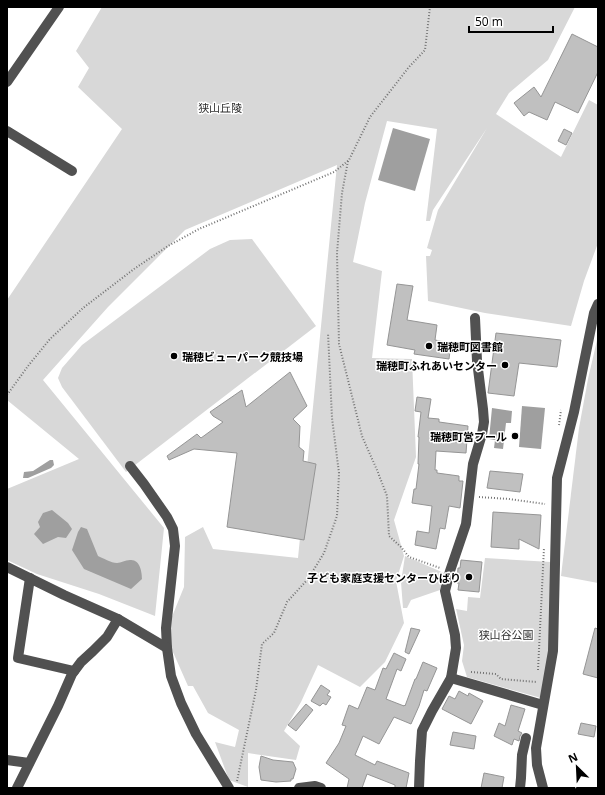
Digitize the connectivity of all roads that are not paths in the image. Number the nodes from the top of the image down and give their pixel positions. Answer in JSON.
{"nodes":[{"id":1,"x":59,"y":7,"type":"edge"},
{"id":2,"x":7,"y":82,"type":"edge"},
{"id":3,"x":7,"y":131,"type":"edge"},
{"id":4,"x":72,"y":171,"type":"dead end"},
{"id":5,"x":598,"y":304,"type":"edge"},
{"id":6,"x":475,"y":318,"type":"dead end"},
{"id":7,"x":130,"y":466,"type":"dead end"},
{"id":8,"x":7,"y":567,"type":"edge"},
{"id":9,"x":30,"y":578,"type":"junction"},
{"id":10,"x":118,"y":619,"type":"junction"},
{"id":11,"x":167,"y":648,"type":"junction"},
{"id":12,"x":74,"y":671,"type":"junction"},
{"id":13,"x":451,"y":678,"type":"junction"},
{"id":14,"x":544,"y":705,"type":"junction"},
{"id":15,"x":526,"y":738,"type":"dead end"},
{"id":16,"x":7,"y":760,"type":"edge"},
{"id":17,"x":29,"y":763,"type":"junction"},
{"id":18,"x":17,"y":788,"type":"edge"},
{"id":19,"x":230,"y":788,"type":"edge"},
{"id":20,"x":299,"y":788,"type":"edge"},
{"id":21,"x":321,"y":788,"type":"edge"},
{"id":22,"x":419,"y":788,"type":"edge"},
{"id":23,"x":520,"y":788,"type":"edge"},
{"id":24,"x":543,"y":788,"type":"edge"}],
"edges":[{"from":1,"to":2,"type":"street"},
{"from":3,"to":4,"type":"street"},
{"from":5,"to":14,"type":"street"},
{"from":6,"to":13,"type":"street"},
{"from":7,"to":11,"type":"street"},
{"from":8,"to":9,"type":"street"},
{"from":9,"to":10,"type":"street"},
{"from":9,"to":12,"type":"street"},
{"from":10,"to":11,"type":"street"},
{"from":10,"to":12,"type":"street"},
{"from":11,"to":19,"type":"street"},
{"from":12,"to":17,"type":"street"},
{"from":13,"to":14,"type":"street"},
{"from":13,"to":22,"type":"street"},
{"from":14,"to":24,"type":"street"},
{"from":15,"to":23,"type":"street"},
{"from":16,"to":17,"type":"street"},
{"from":17,"to":18,"type":"street"},
{"from":20,"to":21,"type":"street"}]}
